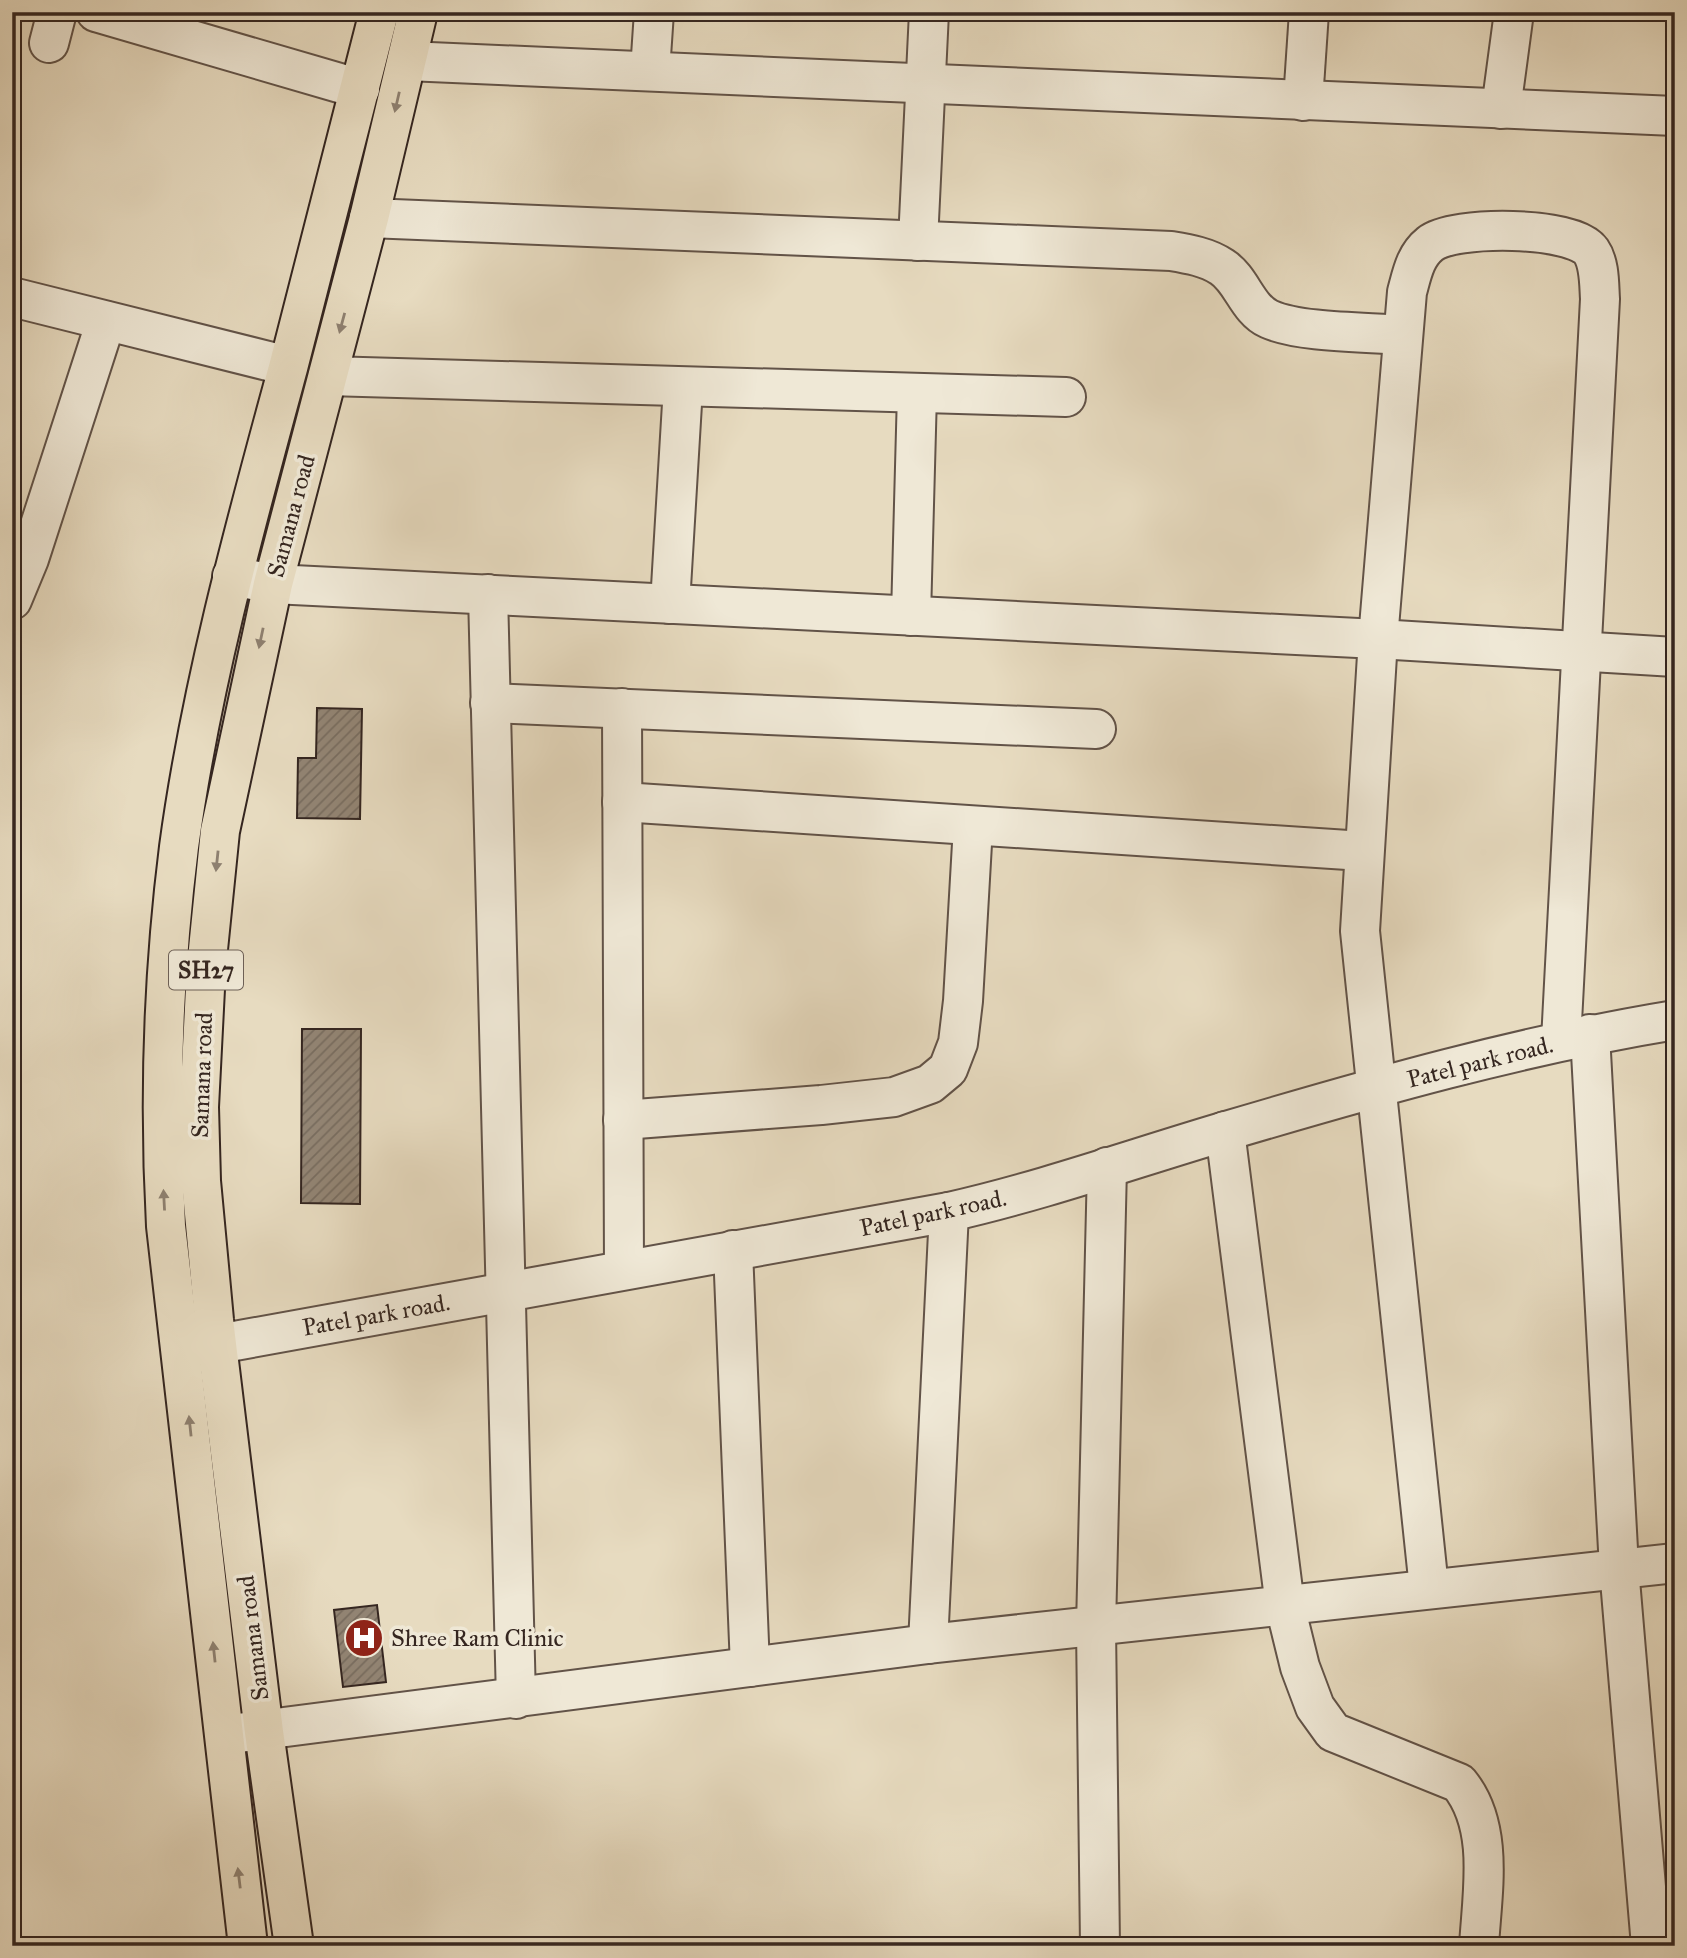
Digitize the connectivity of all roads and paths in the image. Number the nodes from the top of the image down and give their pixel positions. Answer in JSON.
{"nodes":[{"id":1,"x":96,"y":12,"type":"edge"},
{"id":2,"x":379,"y":12,"type":"edge"},
{"id":3,"x":418,"y":12,"type":"edge"},
{"id":4,"x":654,"y":12,"type":"edge"},
{"id":5,"x":929,"y":12,"type":"edge"},
{"id":6,"x":1308,"y":12,"type":"edge"},
{"id":7,"x":1514,"y":12,"type":"edge"},
{"id":8,"x":407,"y":61,"type":"junction"},
{"id":9,"x":650,"y":71,"type":"junction"},
{"id":10,"x":926,"y":84,"type":"junction"},
{"id":11,"x":360,"y":89,"type":"junction"},
{"id":12,"x":1303,"y":101,"type":"junction"},
{"id":13,"x":1501,"y":109,"type":"junction"},
{"id":14,"x":1675,"y":116,"type":"edge"},
{"id":15,"x":369,"y":218,"type":"junction"},
{"id":16,"x":918,"y":241,"type":"junction"},
{"id":17,"x":12,"y":297,"type":"edge"},
{"id":18,"x":106,"y":321,"type":"junction"},
{"id":19,"x":1403,"y":335,"type":"junction"},
{"id":20,"x":288,"y":366,"type":"junction"},
{"id":21,"x":328,"y":376,"type":"junction"},
{"id":22,"x":683,"y":387,"type":"junction"},
{"id":23,"x":917,"y":393,"type":"junction"},
{"id":24,"x":1066,"y":397,"type":"dead end"},
{"id":25,"x":232,"y":576,"type":"junction"},
{"id":26,"x":273,"y":584,"type":"junction"},
{"id":27,"x":488,"y":594,"type":"junction"},
{"id":28,"x":12,"y":600,"type":"edge"},
{"id":29,"x":670,"y":604,"type":"junction"},
{"id":30,"x":911,"y":616,"type":"junction"},
{"id":31,"x":1378,"y":639,"type":"junction"},
{"id":32,"x":1580,"y":651,"type":"junction"},
{"id":33,"x":1675,"y":657,"type":"edge"},
{"id":34,"x":490,"y":703,"type":"junction"},
{"id":35,"x":622,"y":708,"type":"junction"},
{"id":36,"x":1096,"y":729,"type":"dead end"},
{"id":37,"x":622,"y":802,"type":"junction"},
{"id":38,"x":974,"y":826,"type":"junction"},
{"id":39,"x":1363,"y":851,"type":"junction"},
{"id":40,"x":1675,"y":1020,"type":"edge"},
{"id":41,"x":1576,"y":1038,"type":"junction"},
{"id":42,"x":1377,"y":1089,"type":"junction"},
{"id":43,"x":623,"y":1120,"type":"junction"},
{"id":44,"x":1225,"y":1131,"type":"junction"},
{"id":45,"x":1107,"y":1167,"type":"junction"},
{"id":46,"x":949,"y":1212,"type":"junction"},
{"id":47,"x":733,"y":1250,"type":"junction"},
{"id":48,"x":624,"y":1269,"type":"junction"},
{"id":49,"x":504,"y":1292,"type":"junction"},
{"id":50,"x":218,"y":1344,"type":"junction"},
{"id":51,"x":179,"y":1347,"type":"junction"},
{"id":52,"x":1675,"y":1563,"type":"edge"},
{"id":53,"x":1619,"y":1568,"type":"junction"},
{"id":54,"x":1429,"y":1588,"type":"junction"},
{"id":55,"x":1285,"y":1606,"type":"junction"},
{"id":56,"x":1096,"y":1627,"type":"junction"},
{"id":57,"x":928,"y":1644,"type":"junction"},
{"id":58,"x":750,"y":1667,"type":"junction"},
{"id":59,"x":516,"y":1699,"type":"junction"},
{"id":60,"x":264,"y":1732,"type":"junction"},
{"id":61,"x":223,"y":1735,"type":"junction"},
{"id":62,"x":248,"y":1946,"type":"edge"},
{"id":63,"x":293,"y":1946,"type":"edge"},
{"id":64,"x":1100,"y":1946,"type":"edge"},
{"id":65,"x":1479,"y":1946,"type":"edge"},
{"id":66,"x":1651,"y":1946,"type":"edge"}],
"edges":[{"from":1,"to":11,"type":"street"},
{"from":2,"to":11,"type":"main road","name":"Samana road","number":"SH27"},
{"from":3,"to":8,"type":"main road","name":"Samana road","number":"SH27"},
{"from":4,"to":9,"type":"street"},
{"from":5,"to":10,"type":"street"},
{"from":6,"to":12,"type":"street"},
{"from":7,"to":13,"type":"street"},
{"from":8,"to":9,"type":"street"},
{"from":8,"to":15,"type":"main road","name":"Samana road","number":"SH27","one_way":true},
{"from":9,"to":10,"type":"street"},
{"from":10,"to":12,"type":"street"},
{"from":10,"to":16,"type":"street"},
{"from":11,"to":20,"type":"main road","name":"Samana road","number":"SH27"},
{"from":12,"to":13,"type":"street"},
{"from":13,"to":14,"type":"street"},
{"from":15,"to":16,"type":"street"},
{"from":15,"to":21,"type":"main road","name":"Samana road","number":"SH27","one_way":true},
{"from":16,"to":19,"type":"street"},
{"from":17,"to":18,"type":"street"},
{"from":18,"to":20,"type":"street"},
{"from":18,"to":28,"type":"street"},
{"from":19,"to":31,"type":"street"},
{"from":19,"to":32,"type":"street"},
{"from":20,"to":25,"type":"main road","name":"Samana road","number":"SH27"},
{"from":21,"to":22,"type":"street"},
{"from":21,"to":26,"type":"main road","name":"Samana road","number":"SH27"},
{"from":22,"to":23,"type":"street"},
{"from":22,"to":29,"type":"street"},
{"from":23,"to":24,"type":"street"},
{"from":23,"to":30,"type":"street"},
{"from":25,"to":26,"type":"street"},
{"from":51,"to":25,"type":"main road","name":"Samana road","number":"SH27","one_way":true},
{"from":26,"to":27,"type":"street"},
{"from":26,"to":50,"type":"main road","name":"Samana road","number":"SH27","one_way":true},
{"from":27,"to":29,"type":"street"},
{"from":27,"to":34,"type":"street"},
{"from":29,"to":30,"type":"street"},
{"from":30,"to":31,"type":"street"},
{"from":31,"to":32,"type":"street"},
{"from":31,"to":39,"type":"street"},
{"from":32,"to":33,"type":"street"},
{"from":32,"to":41,"type":"street"},
{"from":34,"to":35,"type":"street"},
{"from":34,"to":49,"type":"street"},
{"from":35,"to":36,"type":"street"},
{"from":35,"to":37,"type":"street"},
{"from":37,"to":38,"type":"street"},
{"from":37,"to":43,"type":"street"},
{"from":38,"to":39,"type":"street"},
{"from":38,"to":43,"type":"street"},
{"from":39,"to":42,"type":"street"},
{"from":40,"to":41,"type":"street","name":"Patel park road."},
{"from":41,"to":42,"type":"street","name":"Patel park road."},
{"from":41,"to":53,"type":"street"},
{"from":42,"to":44,"type":"street","name":"Patel park road."},
{"from":42,"to":54,"type":"street"},
{"from":43,"to":48,"type":"street"},
{"from":44,"to":45,"type":"street","name":"Patel park road."},
{"from":44,"to":55,"type":"street"},
{"from":45,"to":46,"type":"street","name":"Patel park road."},
{"from":45,"to":56,"type":"street"},
{"from":46,"to":47,"type":"street","name":"Patel park road."},
{"from":46,"to":57,"type":"street"},
{"from":47,"to":48,"type":"street","name":"Patel park road."},
{"from":47,"to":58,"type":"street"},
{"from":48,"to":49,"type":"street","name":"Patel park road."},
{"from":49,"to":50,"type":"street","name":"Patel park road."},
{"from":49,"to":59,"type":"street"},
{"from":50,"to":51,"type":"street","name":"Patel park road."},
{"from":50,"to":60,"type":"main road","name":"Samana road","number":"SH27"},
{"from":61,"to":51,"type":"main road","name":"Samana road","number":"SH27","one_way":true},
{"from":52,"to":53,"type":"street"},
{"from":53,"to":54,"type":"street"},
{"from":53,"to":66,"type":"street"},
{"from":54,"to":55,"type":"street"},
{"from":55,"to":56,"type":"street"},
{"from":55,"to":65,"type":"street"},
{"from":56,"to":57,"type":"street"},
{"from":56,"to":64,"type":"street"},
{"from":57,"to":58,"type":"street"},
{"from":58,"to":59,"type":"street"},
{"from":59,"to":60,"type":"street"},
{"from":60,"to":61,"type":"street"},
{"from":60,"to":63,"type":"main road","name":"Samana road","number":"SH27"},
{"from":62,"to":61,"type":"main road","name":"Samana road","number":"SH27","one_way":true}]}
